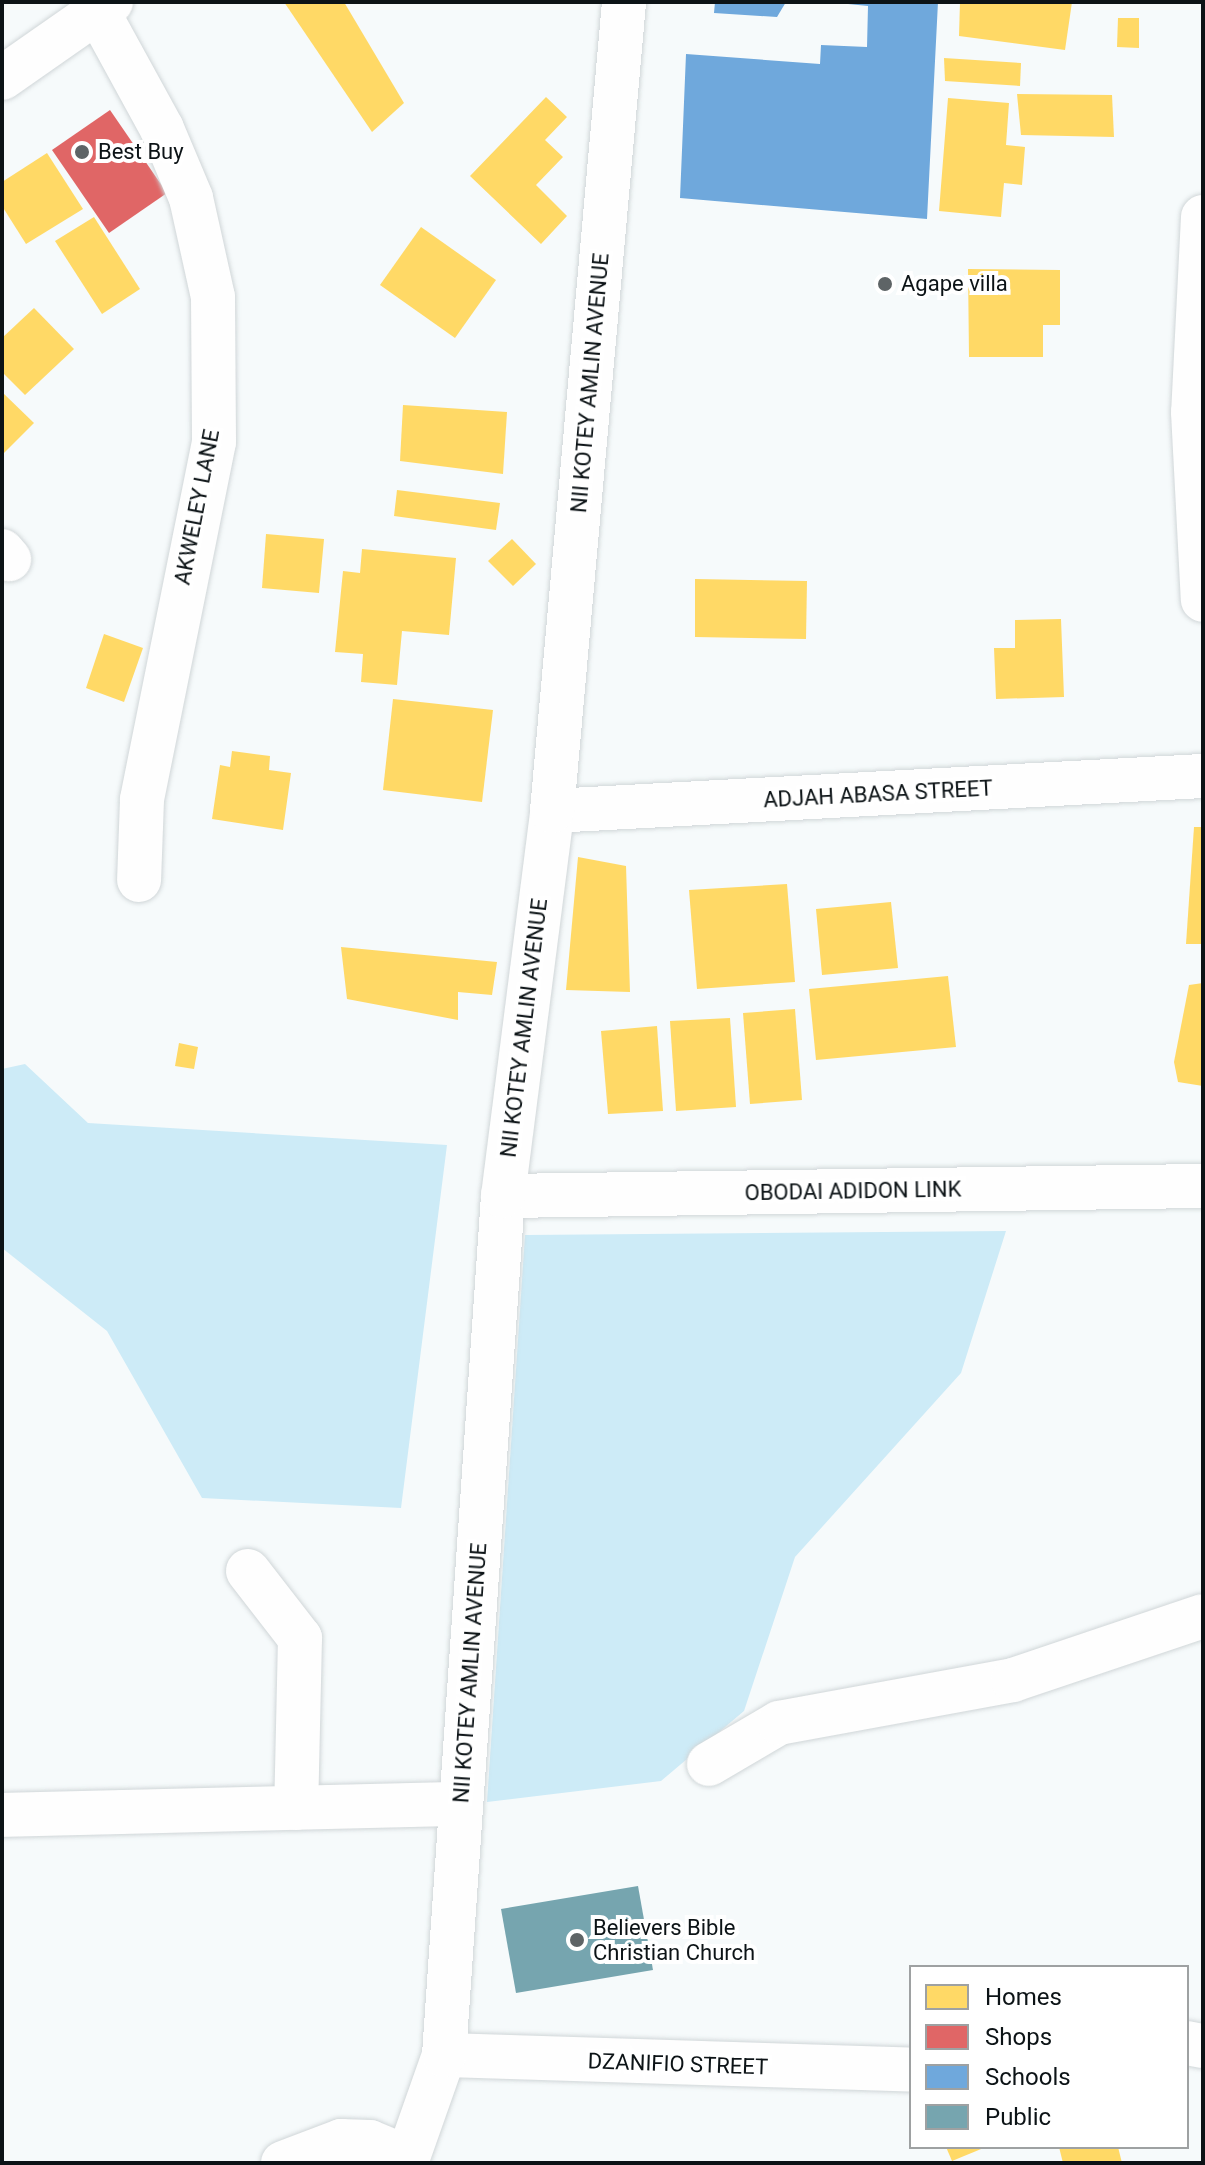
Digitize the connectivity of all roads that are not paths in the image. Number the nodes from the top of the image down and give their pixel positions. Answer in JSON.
{"nodes":[{"id":1,"x":624,"y":2,"type":"edge"},
{"id":2,"x":104,"y":7,"type":"edge"},
{"id":3,"x":2,"y":78,"type":"edge"},
{"id":4,"x":1203,"y":217,"type":"edge"},
{"id":5,"x":1199,"y":349,"type":"edge"},
{"id":6,"x":1203,"y":600,"type":"edge"},
{"id":7,"x":1203,"y":776,"type":"edge"},
{"id":8,"x":552,"y":811,"type":"junction"},
{"id":9,"x":139,"y":880,"type":"dead end"},
{"id":10,"x":1203,"y":1186,"type":"edge"},
{"id":11,"x":503,"y":1196,"type":"junction"},
{"id":12,"x":248,"y":1571,"type":"dead end"},
{"id":13,"x":1203,"y":1616,"type":"edge"},
{"id":14,"x":709,"y":1764,"type":"dead end"},
{"id":15,"x":461,"y":1804,"type":"junction"},
{"id":16,"x":296,"y":1808,"type":"junction"},
{"id":17,"x":2,"y":1815,"type":"edge"},
{"id":18,"x":444,"y":2055,"type":"junction"},
{"id":19,"x":909,"y":2070,"type":"edge"},
{"id":20,"x":407,"y":2161,"type":"edge"},
{"id":21,"x":283,"y":2163,"type":"edge"}],
"edges":[{"from":1,"to":8,"type":"street","name":"NII KOTEY AMLIN AVENUE"},
{"from":2,"to":3,"type":"street"},
{"from":2,"to":9,"type":"street","name":"AKWELEY LANE"},
{"from":4,"to":5,"type":"street"},
{"from":5,"to":6,"type":"street"},
{"from":7,"to":8,"type":"street","name":"ADJAH ABASA STREET"},
{"from":8,"to":11,"type":"street","name":"NII KOTEY AMLIN AVENUE"},
{"from":10,"to":11,"type":"street","name":"OBODAI ADIDON LINK"},
{"from":11,"to":15,"type":"street","name":"NII KOTEY AMLIN AVENUE"},
{"from":12,"to":16,"type":"street"},
{"from":13,"to":14,"type":"street"},
{"from":15,"to":16,"type":"street"},
{"from":15,"to":18,"type":"street","name":"NII KOTEY AMLIN AVENUE"},
{"from":16,"to":17,"type":"street"},
{"from":18,"to":19,"type":"street","name":"DZANIFIO STREET"},
{"from":18,"to":20,"type":"street","name":"NII KOTEY AMLIN AVENUE"},
{"from":20,"to":21,"type":"street"}]}
